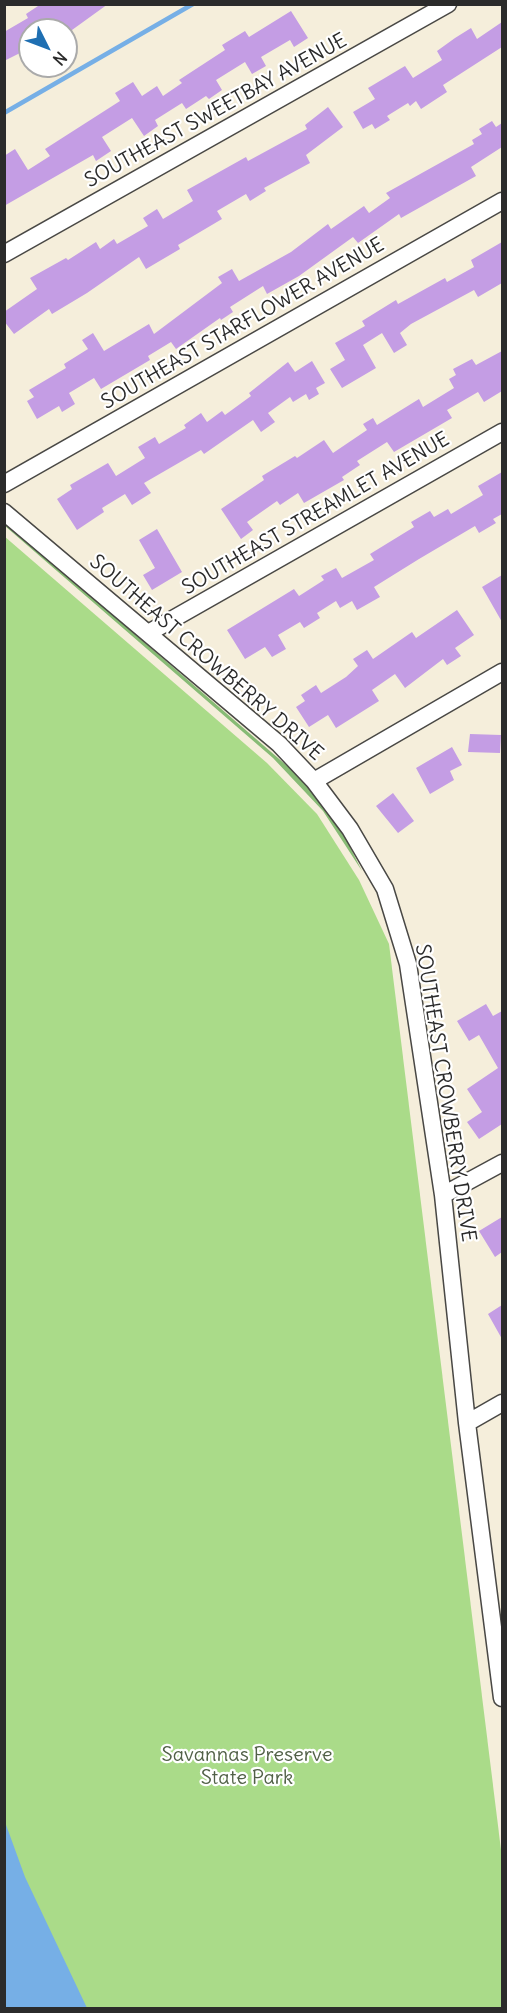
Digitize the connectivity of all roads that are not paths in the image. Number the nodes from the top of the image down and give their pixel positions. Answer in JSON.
{"nodes":[{"id":1,"x":448,"y":4,"type":"edge"},
{"id":2,"x":502,"y":201,"type":"edge"},
{"id":3,"x":4,"y":254,"type":"edge"},
{"id":4,"x":502,"y":432,"type":"edge"},
{"id":5,"x":4,"y":484,"type":"edge"},
{"id":6,"x":4,"y":512,"type":"edge"},
{"id":7,"x":150,"y":632,"type":"junction"},
{"id":8,"x":502,"y":674,"type":"edge"},
{"id":9,"x":314,"y":781,"type":"junction"},
{"id":10,"x":502,"y":1163,"type":"edge"},
{"id":11,"x":443,"y":1195,"type":"junction"},
{"id":12,"x":502,"y":1403,"type":"edge"},
{"id":13,"x":467,"y":1423,"type":"junction"},
{"id":14,"x":500,"y":1638,"type":"edge"},
{"id":15,"x":502,"y":1698,"type":"edge"}],
"edges":[{"from":1,"to":3,"type":"street","name":"SOUTHEAST SWEETBAY AVENUE"},
{"from":2,"to":5,"type":"street","name":"SOUTHEAST STARFLOWER AVENUE"},
{"from":4,"to":7,"type":"street","name":"SOUTHEAST STREAMLET AVENUE"},
{"from":6,"to":7,"type":"street","name":"SOUTHEAST CROWBERRY DRIVE"},
{"from":7,"to":9,"type":"street","name":"SOUTHEAST CROWBERRY DRIVE"},
{"from":8,"to":9,"type":"street"},
{"from":9,"to":11,"type":"street","name":"SOUTHEAST CROWBERRY DRIVE"},
{"from":10,"to":11,"type":"street"},
{"from":11,"to":13,"type":"street","name":"SOUTHEAST CROWBERRY DRIVE"},
{"from":12,"to":13,"type":"street"},
{"from":13,"to":14,"type":"street","name":"SOUTHEAST CROWBERRY DRIVE"},
{"from":14,"to":15,"type":"street","name":"SOUTHEAST CROWBERRY DRIVE"}]}
